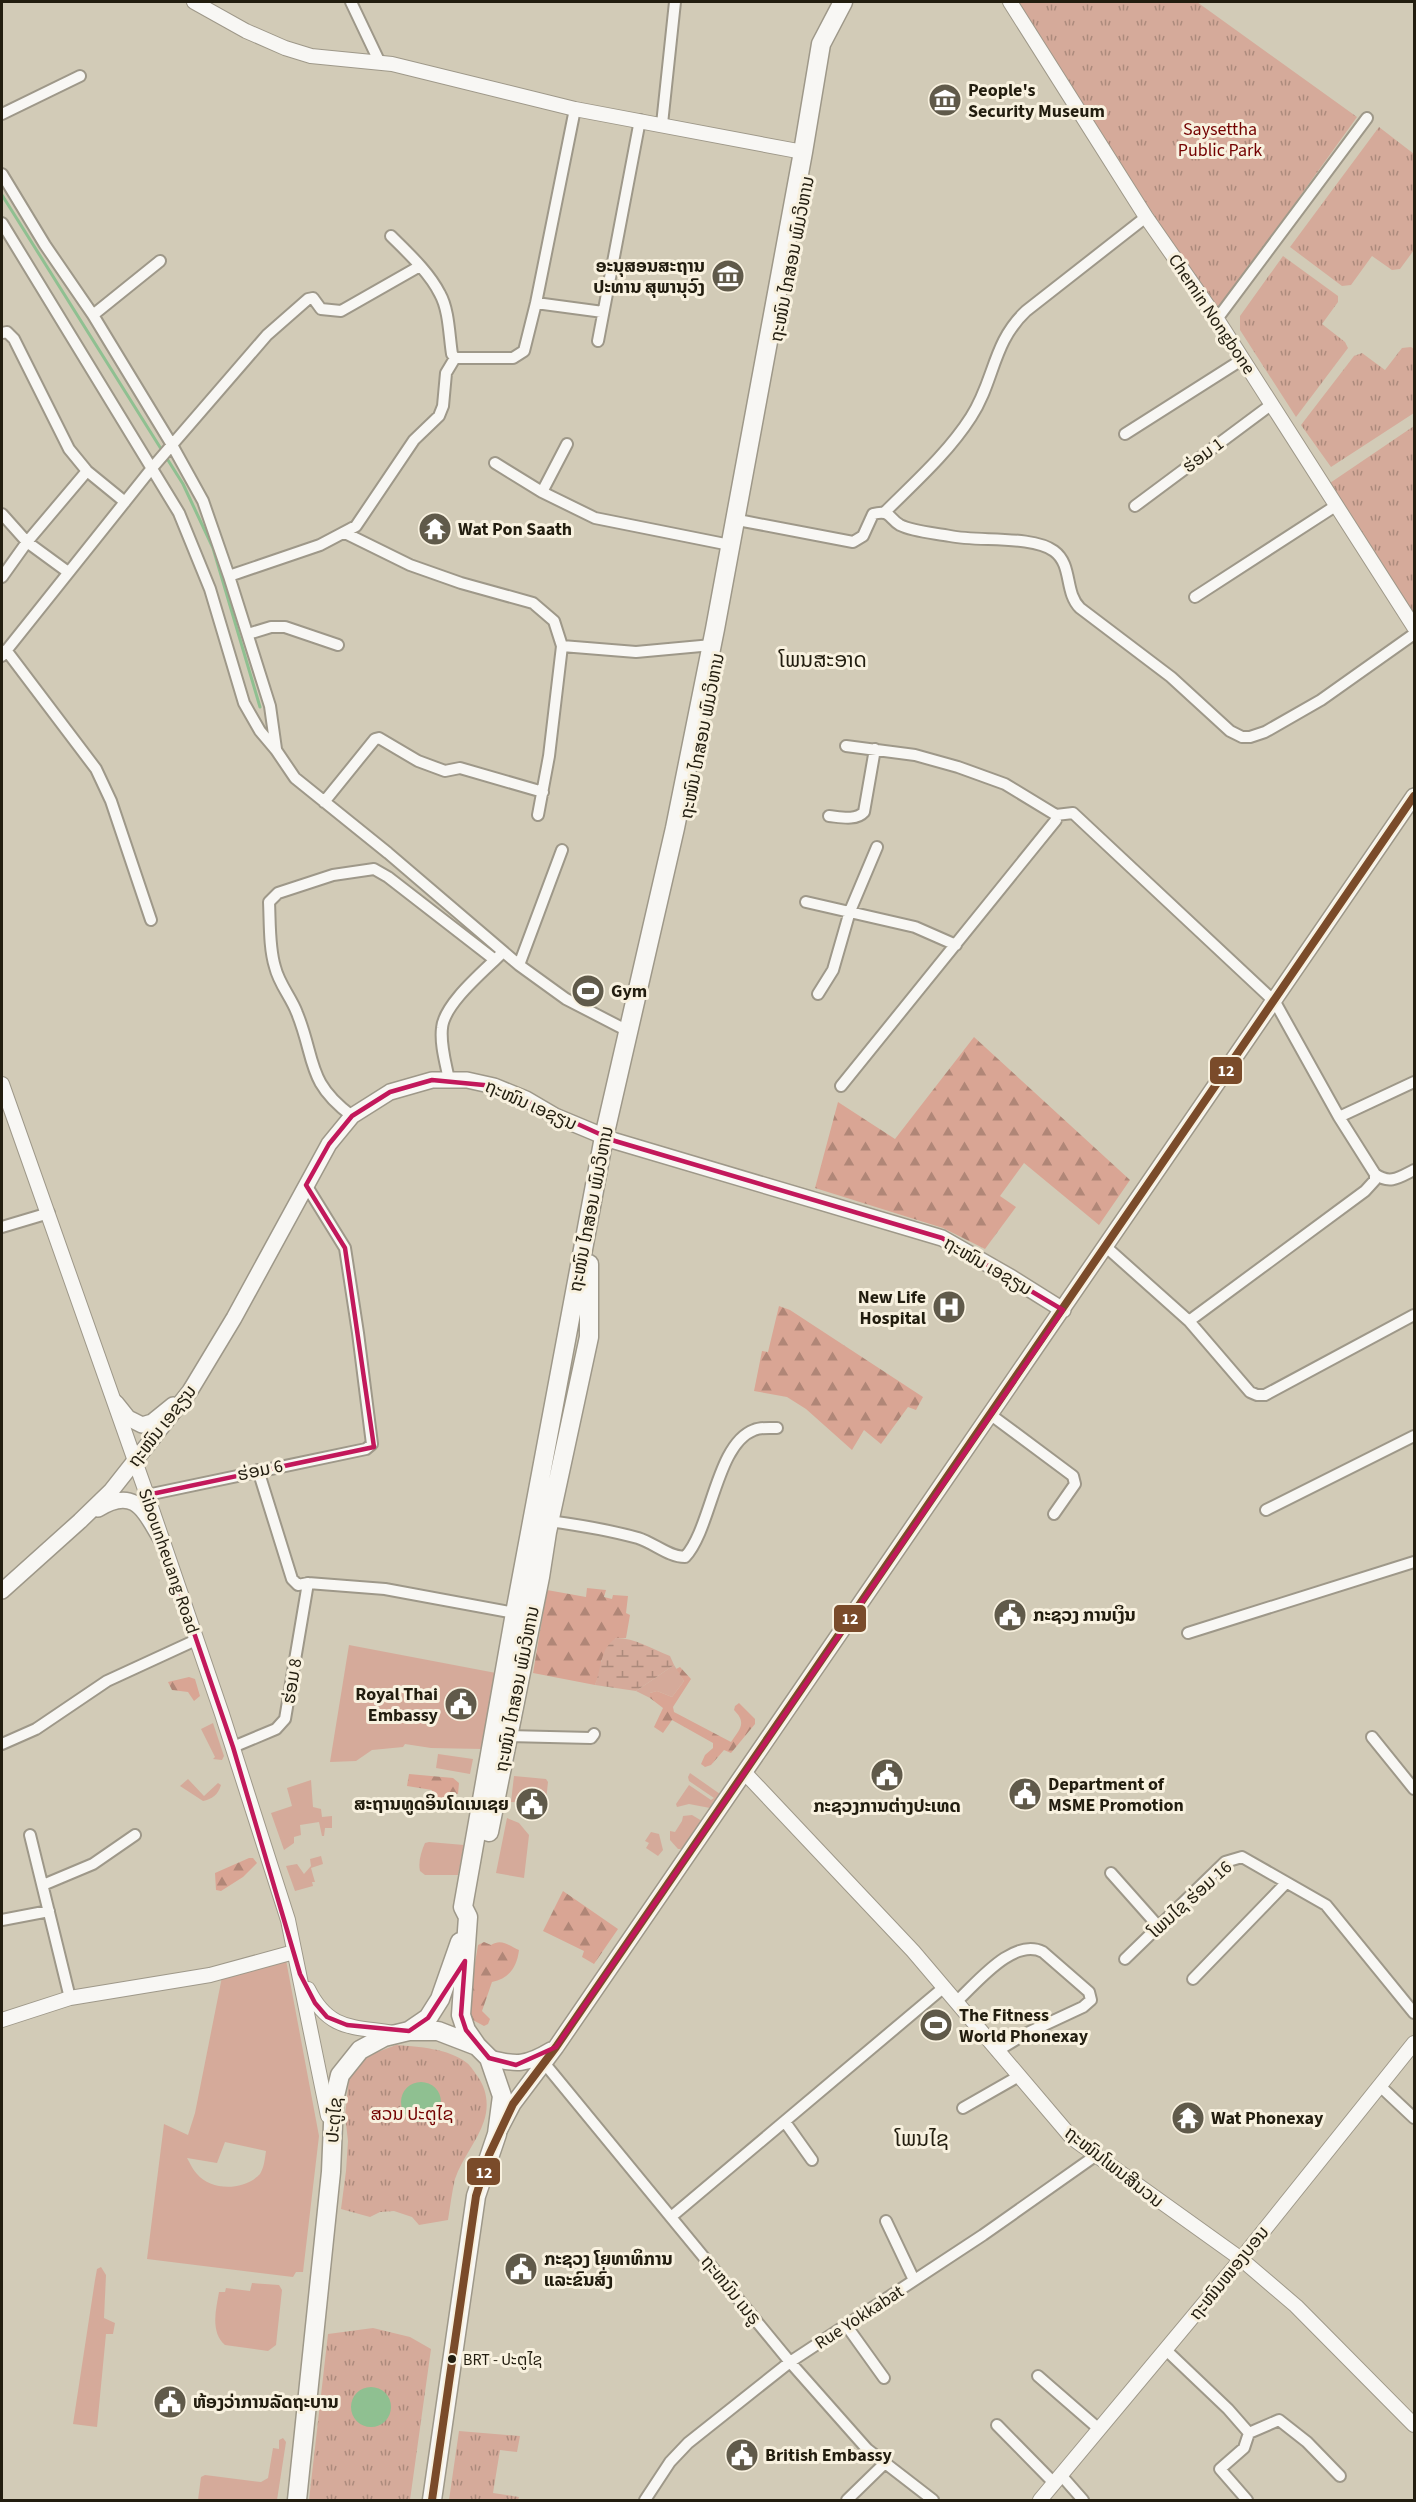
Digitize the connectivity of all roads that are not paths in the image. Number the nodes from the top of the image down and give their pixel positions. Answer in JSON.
{"nodes":[{"id":1,"x":194,"y":2,"type":"edge"},
{"id":2,"x":351,"y":2,"type":"edge"},
{"id":3,"x":675,"y":2,"type":"edge"},
{"id":4,"x":843,"y":2,"type":"edge"},
{"id":5,"x":1010,"y":2,"type":"edge"},
{"id":6,"x":834,"y":10,"type":"edge"},
{"id":7,"x":380,"y":63,"type":"junction"},
{"id":8,"x":80,"y":76,"type":"dead end"},
{"id":9,"x":575,"y":109,"type":"junction"},
{"id":10,"x":2,"y":114,"type":"edge"},
{"id":11,"x":1367,"y":118,"type":"dead end"},
{"id":12,"x":640,"y":120,"type":"junction"},
{"id":13,"x":662,"y":124,"type":"junction"},
{"id":14,"x":803,"y":152,"type":"junction"},
{"id":15,"x":2,"y":174,"type":"edge"},
{"id":16,"x":1146,"y":217,"type":"junction"},
{"id":17,"x":2,"y":223,"type":"edge"},
{"id":18,"x":392,"y":236,"type":"dead end"},
{"id":19,"x":160,"y":261,"type":"dead end"},
{"id":20,"x":420,"y":266,"type":"junction"},
{"id":21,"x":536,"y":303,"type":"junction"},
{"id":22,"x":603,"y":312,"type":"junction"},
{"id":23,"x":93,"y":315,"type":"junction"},
{"id":24,"x":1217,"y":319,"type":"junction"},
{"id":25,"x":2,"y":333,"type":"edge"},
{"id":26,"x":598,"y":341,"type":"dead end"},
{"id":27,"x":456,"y":358,"type":"junction"},
{"id":28,"x":1243,"y":359,"type":"junction"},
{"id":29,"x":1272,"y":404,"type":"junction"},
{"id":30,"x":1125,"y":434,"type":"dead end"},
{"id":31,"x":567,"y":444,"type":"dead end"},
{"id":32,"x":172,"y":445,"type":"junction"},
{"id":33,"x":495,"y":463,"type":"dead end"},
{"id":34,"x":152,"y":468,"type":"junction"},
{"id":35,"x":87,"y":471,"type":"junction"},
{"id":36,"x":542,"y":492,"type":"junction"},
{"id":37,"x":125,"y":502,"type":"junction"},
{"id":38,"x":1337,"y":505,"type":"junction"},
{"id":39,"x":1135,"y":506,"type":"dead end"},
{"id":40,"x":884,"y":513,"type":"junction"},
{"id":41,"x":2,"y":514,"type":"edge"},
{"id":42,"x":743,"y":521,"type":"junction"},
{"id":43,"x":345,"y":533,"type":"junction"},
{"id":44,"x":27,"y":542,"type":"junction"},
{"id":45,"x":730,"y":544,"type":"junction"},
{"id":46,"x":69,"y":572,"type":"junction"},
{"id":47,"x":229,"y":576,"type":"junction"},
{"id":48,"x":2,"y":577,"type":"edge"},
{"id":49,"x":1195,"y":597,"type":"dead end"},
{"id":50,"x":1414,"y":627,"type":"edge"},
{"id":51,"x":248,"y":634,"type":"junction"},
{"id":52,"x":1414,"y":634,"type":"edge"},
{"id":53,"x":338,"y":645,"type":"dead end"},
{"id":54,"x":712,"y":645,"type":"junction"},
{"id":55,"x":562,"y":646,"type":"junction"},
{"id":56,"x":4,"y":653,"type":"edge"},
{"id":57,"x":846,"y":746,"type":"dead end"},
{"id":58,"x":875,"y":749,"type":"junction"},
{"id":59,"x":276,"y":750,"type":"junction"},
{"id":60,"x":543,"y":792,"type":"junction"},
{"id":61,"x":1414,"y":796,"type":"edge"},
{"id":62,"x":324,"y":802,"type":"junction"},
{"id":63,"x":538,"y":815,"type":"dead end"},
{"id":64,"x":1056,"y":815,"type":"junction"},
{"id":65,"x":829,"y":816,"type":"dead end"},
{"id":66,"x":877,"y":847,"type":"dead end"},
{"id":67,"x":562,"y":850,"type":"dead end"},
{"id":68,"x":806,"y":902,"type":"dead end"},
{"id":69,"x":850,"y":910,"type":"junction"},
{"id":70,"x":151,"y":920,"type":"dead end"},
{"id":71,"x":956,"y":945,"type":"junction"},
{"id":72,"x":503,"y":951,"type":"junction"},
{"id":73,"x":495,"y":960,"type":"junction"},
{"id":74,"x":519,"y":965,"type":"junction"},
{"id":75,"x":818,"y":994,"type":"dead end"},
{"id":76,"x":1275,"y":1002,"type":"junction"},
{"id":77,"x":628,"y":1031,"type":"junction"},
{"id":78,"x":449,"y":1080,"type":"junction"},
{"id":79,"x":1414,"y":1082,"type":"edge"},
{"id":80,"x":2,"y":1084,"type":"edge"},
{"id":81,"x":841,"y":1086,"type":"dead end"},
{"id":82,"x":352,"y":1116,"type":"junction"},
{"id":83,"x":1339,"y":1117,"type":"junction"},
{"id":84,"x":609,"y":1139,"type":"junction"},
{"id":85,"x":1414,"y":1170,"type":"edge"},
{"id":86,"x":1375,"y":1174,"type":"junction"},
{"id":87,"x":306,"y":1185,"type":"junction"},
{"id":88,"x":49,"y":1213,"type":"junction"},
{"id":89,"x":2,"y":1227,"type":"edge"},
{"id":90,"x":1105,"y":1246,"type":"junction"},
{"id":91,"x":1063,"y":1310,"type":"junction"},
{"id":92,"x":1414,"y":1315,"type":"edge"},
{"id":93,"x":1189,"y":1321,"type":"junction"},
{"id":94,"x":190,"y":1391,"type":"junction"},
{"id":95,"x":116,"y":1403,"type":"junction"},
{"id":96,"x":991,"y":1415,"type":"junction"},
{"id":97,"x":777,"y":1428,"type":"dead end"},
{"id":98,"x":1414,"y":1436,"type":"edge"},
{"id":99,"x":135,"y":1461,"type":"junction"},
{"id":100,"x":258,"y":1470,"type":"junction"},
{"id":101,"x":147,"y":1495,"type":"junction"},
{"id":102,"x":1266,"y":1510,"type":"dead end"},
{"id":103,"x":1054,"y":1514,"type":"dead end"},
{"id":104,"x":80,"y":1521,"type":"junction"},
{"id":105,"x":549,"y":1521,"type":"junction"},
{"id":106,"x":163,"y":1542,"type":"junction"},
{"id":107,"x":1414,"y":1562,"type":"edge"},
{"id":108,"x":308,"y":1582,"type":"junction"},
{"id":109,"x":2,"y":1591,"type":"edge"},
{"id":110,"x":515,"y":1613,"type":"junction"},
{"id":111,"x":1188,"y":1633,"type":"dead end"},
{"id":112,"x":196,"y":1640,"type":"junction"},
{"id":113,"x":594,"y":1734,"type":"dead end"},
{"id":114,"x":508,"y":1736,"type":"junction"},
{"id":115,"x":1372,"y":1737,"type":"dead end"},
{"id":116,"x":2,"y":1744,"type":"edge"},
{"id":117,"x":233,"y":1747,"type":"junction"},
{"id":118,"x":745,"y":1773,"type":"junction"},
{"id":119,"x":1414,"y":1789,"type":"edge"},
{"id":120,"x":483,"y":1830,"type":"junction"},
{"id":121,"x":30,"y":1835,"type":"dead end"},
{"id":122,"x":135,"y":1835,"type":"dead end"},
{"id":123,"x":1111,"y":1873,"type":"dead end"},
{"id":124,"x":1286,"y":1883,"type":"junction"},
{"id":125,"x":43,"y":1885,"type":"junction"},
{"id":126,"x":49,"y":1911,"type":"junction"},
{"id":127,"x":468,"y":1917,"type":"junction"},
{"id":128,"x":2,"y":1920,"type":"edge"},
{"id":129,"x":1159,"y":1927,"type":"junction"},
{"id":130,"x":294,"y":1952,"type":"junction"},
{"id":131,"x":1125,"y":1959,"type":"dead end"},
{"id":132,"x":300,"y":1974,"type":"junction"},
{"id":133,"x":1193,"y":1979,"type":"dead end"},
{"id":134,"x":943,"y":1988,"type":"junction"},
{"id":135,"x":70,"y":1998,"type":"junction"},
{"id":136,"x":956,"y":2002,"type":"junction"},
{"id":137,"x":1414,"y":2013,"type":"edge"},
{"id":138,"x":2,"y":2020,"type":"edge"},
{"id":139,"x":403,"y":2032,"type":"junction"},
{"id":140,"x":1414,"y":2043,"type":"edge"},
{"id":141,"x":556,"y":2048,"type":"junction"},
{"id":142,"x":997,"y":2051,"type":"junction"},
{"id":143,"x":483,"y":2052,"type":"junction"},
{"id":144,"x":544,"y":2064,"type":"junction"},
{"id":145,"x":1019,"y":2076,"type":"junction"},
{"id":146,"x":1380,"y":2086,"type":"junction"},
{"id":147,"x":963,"y":2108,"type":"dead end"},
{"id":148,"x":1414,"y":2118,"type":"edge"},
{"id":149,"x":785,"y":2122,"type":"junction"},
{"id":150,"x":331,"y":2130,"type":"junction"},
{"id":151,"x":497,"y":2134,"type":"junction"},
{"id":152,"x":1095,"y":2157,"type":"junction"},
{"id":153,"x":812,"y":2160,"type":"dead end"},
{"id":154,"x":671,"y":2217,"type":"junction"},
{"id":155,"x":886,"y":2221,"type":"dead end"},
{"id":156,"x":1241,"y":2259,"type":"junction"},
{"id":157,"x":914,"y":2280,"type":"junction"},
{"id":158,"x":846,"y":2325,"type":"junction"},
{"id":159,"x":1166,"y":2350,"type":"junction"},
{"id":160,"x":790,"y":2362,"type":"junction"},
{"id":161,"x":1038,"y":2376,"type":"dead end"},
{"id":162,"x":884,"y":2378,"type":"dead end"},
{"id":163,"x":997,"y":2425,"type":"dead end"},
{"id":164,"x":1414,"y":2425,"type":"edge"},
{"id":165,"x":1099,"y":2429,"type":"junction"},
{"id":166,"x":1249,"y":2433,"type":"junction"},
{"id":167,"x":885,"y":2463,"type":"junction"},
{"id":168,"x":1340,"y":2476,"type":"dead end"},
{"id":169,"x":1058,"y":2479,"type":"junction"},
{"id":170,"x":297,"y":2500,"type":"edge"},
{"id":171,"x":432,"y":2500,"type":"edge"},
{"id":172,"x":645,"y":2500,"type":"edge"},
{"id":173,"x":847,"y":2500,"type":"edge"},
{"id":174,"x":933,"y":2500,"type":"edge"},
{"id":175,"x":1040,"y":2500,"type":"edge"},
{"id":176,"x":1083,"y":2500,"type":"edge"},
{"id":177,"x":1247,"y":2500,"type":"edge"}],
"edges":[{"from":1,"to":7,"type":"street"},
{"from":2,"to":7,"type":"street"},
{"from":3,"to":13,"type":"street"},
{"from":4,"to":6,"type":"highway","name":"ຖະໜົນ ໄກສອນ ພົມວິຫານ"},
{"from":5,"to":16,"type":"street","name":"Chemin Nongbone"},
{"from":6,"to":14,"type":"highway","name":"ຖະໜົນ ໄກສອນ ພົມວິຫານ"},
{"from":6,"to":42,"type":"highway","name":"ຖະໜົນ ໄກສອນ ພົມວິຫານ"},
{"from":7,"to":9,"type":"street"},
{"from":8,"to":10,"type":"street"},
{"from":9,"to":12,"type":"street"},
{"from":9,"to":21,"type":"street"},
{"from":11,"to":24,"type":"street"},
{"from":12,"to":13,"type":"street"},
{"from":12,"to":22,"type":"street"},
{"from":13,"to":14,"type":"street"},
{"from":14,"to":45,"type":"highway","name":"ຖະໜົນ ໄກສອນ ພົມວິຫານ"},
{"from":15,"to":23,"type":"street"},
{"from":16,"to":24,"type":"street","name":"Chemin Nongbone"},
{"from":16,"to":40,"type":"street"},
{"from":17,"to":34,"type":"street"},
{"from":18,"to":20,"type":"street"},
{"from":19,"to":23,"type":"street"},
{"from":20,"to":27,"type":"street"},
{"from":20,"to":32,"type":"street"},
{"from":21,"to":22,"type":"street"},
{"from":21,"to":27,"type":"street"},
{"from":22,"to":26,"type":"street"},
{"from":23,"to":32,"type":"street"},
{"from":24,"to":28,"type":"street","name":"Chemin Nongbone"},
{"from":25,"to":35,"type":"street"},
{"from":27,"to":43,"type":"street"},
{"from":28,"to":29,"type":"street","name":"Chemin Nongbone"},
{"from":28,"to":30,"type":"street"},
{"from":29,"to":38,"type":"street","name":"Chemin Nongbone"},
{"from":29,"to":39,"type":"street","name":"ຮ່ອມ 1"},
{"from":31,"to":36,"type":"street"},
{"from":32,"to":34,"type":"street"},
{"from":32,"to":47,"type":"street"},
{"from":33,"to":36,"type":"street"},
{"from":34,"to":37,"type":"street"},
{"from":34,"to":59,"type":"street"},
{"from":35,"to":37,"type":"street"},
{"from":35,"to":44,"type":"street"},
{"from":36,"to":45,"type":"street"},
{"from":37,"to":46,"type":"street"},
{"from":38,"to":49,"type":"street"},
{"from":38,"to":50,"type":"street","name":"Chemin Nongbone"},
{"from":40,"to":42,"type":"street"},
{"from":40,"to":52,"type":"street"},
{"from":41,"to":44,"type":"street"},
{"from":42,"to":84,"type":"highway","name":"ຖະໜົນ ໄກສອນ ພົມວິຫານ"},
{"from":43,"to":47,"type":"street"},
{"from":43,"to":55,"type":"street"},
{"from":44,"to":46,"type":"street"},
{"from":44,"to":48,"type":"street"},
{"from":45,"to":54,"type":"highway","name":"ຖະໜົນ ໄກສອນ ພົມວິຫານ"},
{"from":46,"to":56,"type":"street"},
{"from":47,"to":51,"type":"street"},
{"from":51,"to":53,"type":"street"},
{"from":51,"to":59,"type":"street"},
{"from":54,"to":55,"type":"street"},
{"from":54,"to":77,"type":"highway","name":"ຖະໜົນ ໄກສອນ ພົມວິຫານ"},
{"from":55,"to":60,"type":"street"},
{"from":56,"to":70,"type":"street"},
{"from":57,"to":58,"type":"street"},
{"from":58,"to":64,"type":"street"},
{"from":58,"to":65,"type":"street"},
{"from":59,"to":62,"type":"street"},
{"from":60,"to":62,"type":"street"},
{"from":60,"to":63,"type":"street"},
{"from":61,"to":76,"type":"main road"},
{"from":62,"to":72,"type":"street"},
{"from":64,"to":71,"type":"street"},
{"from":64,"to":76,"type":"street"},
{"from":66,"to":69,"type":"street"},
{"from":67,"to":74,"type":"street"},
{"from":68,"to":69,"type":"street"},
{"from":69,"to":71,"type":"street"},
{"from":69,"to":75,"type":"street"},
{"from":71,"to":81,"type":"street"},
{"from":72,"to":73,"type":"street"},
{"from":72,"to":74,"type":"street"},
{"from":73,"to":78,"type":"street"},
{"from":73,"to":82,"type":"street"},
{"from":74,"to":77,"type":"street"},
{"from":76,"to":83,"type":"street"},
{"from":76,"to":90,"type":"main road"},
{"from":77,"to":84,"type":"highway","name":"ຖະໜົນ ໄກສອນ ພົມວິຫານ"},
{"from":78,"to":82,"type":"main road","name":"ຖະໜົນ ເອຊຽນ"},
{"from":78,"to":84,"type":"main road","name":"ຖະໜົນ ເອຊຽນ"},
{"from":79,"to":83,"type":"street"},
{"from":80,"to":88,"type":"street","name":"Sibounheuang Road"},
{"from":82,"to":87,"type":"main road","name":"ຖະໜົນ ເອຊຽນ"},
{"from":83,"to":86,"type":"street"},
{"from":84,"to":91,"type":"main road","name":"ຖະໜົນ ເອຊຽນ"},
{"from":84,"to":105,"type":"highway","name":"ຖະໜົນ ໄກສອນ ພົມວິຫານ"},
{"from":84,"to":110,"type":"highway","name":"ຖະໜົນ ໄກສອນ ພົມວິຫານ"},
{"from":85,"to":86,"type":"street"},
{"from":86,"to":93,"type":"street"},
{"from":87,"to":94,"type":"main road","name":"ຖະໜົນ ເອຊຽນ"},
{"from":87,"to":100,"type":"street","name":"ຮ່ອມ 6"},
{"from":88,"to":89,"type":"street"},
{"from":88,"to":95,"type":"street","name":"Sibounheuang Road"},
{"from":90,"to":91,"type":"main road"},
{"from":90,"to":93,"type":"street"},
{"from":91,"to":96,"type":"main road"},
{"from":92,"to":93,"type":"street"},
{"from":94,"to":95,"type":"main road"},
{"from":94,"to":99,"type":"main road","name":"ຖະໜົນ ເອຊຽນ"},
{"from":95,"to":99,"type":"street","name":"Sibounheuang Road"},
{"from":96,"to":103,"type":"street"},
{"from":96,"to":118,"type":"main road"},
{"from":97,"to":105,"type":"street"},
{"from":98,"to":102,"type":"street"},
{"from":99,"to":101,"type":"street","name":"Sibounheuang Road"},
{"from":99,"to":104,"type":"main road","name":"ຖະໜົນ ເອຊຽນ"},
{"from":100,"to":101,"type":"street","name":"ຮ່ອມ 6"},
{"from":100,"to":108,"type":"street"},
{"from":101,"to":106,"type":"street","name":"Sibounheuang Road"},
{"from":104,"to":106,"type":"main road"},
{"from":104,"to":109,"type":"main road","name":"ຖະໜົນ ເອຊຽນ"},
{"from":105,"to":114,"type":"highway","name":"ຖະໜົນ ໄກສອນ ພົມວິຫານ"},
{"from":106,"to":112,"type":"street","name":"Sibounheuang Road"},
{"from":107,"to":111,"type":"street"},
{"from":108,"to":110,"type":"street"},
{"from":108,"to":117,"type":"street","name":"ຮ່ອມ 8"},
{"from":110,"to":120,"type":"highway","name":"ຖະໜົນ ໄກສອນ ພົມວິຫານ"},
{"from":112,"to":116,"type":"street"},
{"from":112,"to":117,"type":"street","name":"Sibounheuang Road"},
{"from":113,"to":114,"type":"street"},
{"from":114,"to":120,"type":"highway","name":"ຖະໜົນ ໄກສອນ ພົມວິຫານ"},
{"from":115,"to":119,"type":"street"},
{"from":117,"to":130,"type":"street","name":"Sibounheuang Road"},
{"from":118,"to":134,"type":"street","name":"ຖະໜົນໂພນສີນວນ"},
{"from":118,"to":141,"type":"main road"},
{"from":120,"to":127,"type":"highway","name":"ຖະໜົນ ໄກສອນ ພົມວິຫານ"},
{"from":121,"to":125,"type":"street"},
{"from":122,"to":125,"type":"street"},
{"from":123,"to":129,"type":"street"},
{"from":124,"to":129,"type":"street","name":"ໂພນໄຊ ຮ່ອມ 16"},
{"from":124,"to":133,"type":"street"},
{"from":124,"to":137,"type":"street","name":"ໂພນໄຊ ຮ່ອມ 16"},
{"from":125,"to":126,"type":"street"},
{"from":126,"to":128,"type":"street"},
{"from":126,"to":135,"type":"street"},
{"from":127,"to":139,"type":"highway"},
{"from":127,"to":143,"type":"highway"},
{"from":129,"to":131,"type":"street","name":"ໂພນໄຊ ຮ່ອມ 16"},
{"from":130,"to":132,"type":"street","name":"Sibounheuang Road"},
{"from":130,"to":135,"type":"street"},
{"from":132,"to":139,"type":"street","name":"Sibounheuang Road"},
{"from":132,"to":150,"type":"street","name":"Sibounheuang Road"},
{"from":134,"to":136,"type":"street","name":"ຖະໜົນໂພນສີນວນ"},
{"from":134,"to":149,"type":"street"},
{"from":135,"to":138,"type":"street"},
{"from":136,"to":142,"type":"street","name":"ຖະໜົນໂພນສີນວນ"},
{"from":136,"to":142,"type":"street"},
{"from":139,"to":143,"type":"highway","name":"ປະຕູໄຊ"},
{"from":139,"to":150,"type":"highway","name":"ປະຕູໄຊ"},
{"from":140,"to":146,"type":"street","name":"ຖະໜົນໜອງບອນ"},
{"from":141,"to":143,"type":"main road"},
{"from":141,"to":144,"type":"main road"},
{"from":142,"to":145,"type":"street","name":"ຖະໜົນໂພນສີນວນ"},
{"from":143,"to":151,"type":"highway"},
{"from":144,"to":151,"type":"main road"},
{"from":144,"to":154,"type":"street","name":"ຖະຫນົນ ເນຣູ"},
{"from":145,"to":147,"type":"street"},
{"from":145,"to":152,"type":"street","name":"ຖະໜົນໂພນສີນວນ"},
{"from":146,"to":148,"type":"street"},
{"from":146,"to":156,"type":"street","name":"ຖະໜົນໜອງບອນ"},
{"from":149,"to":153,"type":"street"},
{"from":149,"to":154,"type":"street"},
{"from":150,"to":170,"type":"highway","name":"ປະຕູໄຊ"},
{"from":151,"to":171,"type":"highway"},
{"from":152,"to":156,"type":"street","name":"ຖະໜົນໂພນສີນວນ"},
{"from":152,"to":157,"type":"street","name":"Rue Yokkabat"},
{"from":154,"to":160,"type":"street","name":"ຖະຫນົນ ເນຣູ"},
{"from":155,"to":157,"type":"street"},
{"from":156,"to":159,"type":"street","name":"ຖະໜົນໜອງບອນ"},
{"from":156,"to":164,"type":"street","name":"ຖະໜົນໂພນສີນວນ"},
{"from":157,"to":158,"type":"street","name":"Rue Yokkabat"},
{"from":158,"to":160,"type":"street","name":"Rue Yokkabat"},
{"from":158,"to":162,"type":"street"},
{"from":159,"to":165,"type":"street","name":"ຖະໜົນໜອງບອນ"},
{"from":159,"to":166,"type":"street"},
{"from":160,"to":167,"type":"street","name":"ຖະຫນົນ ເນຣູ"},
{"from":160,"to":172,"type":"street","name":"Rue Yokkabat"},
{"from":161,"to":165,"type":"street"},
{"from":163,"to":169,"type":"street"},
{"from":165,"to":169,"type":"street","name":"ຖະໜົນໜອງບອນ"},
{"from":166,"to":168,"type":"street"},
{"from":166,"to":177,"type":"street"},
{"from":167,"to":173,"type":"street"},
{"from":167,"to":174,"type":"street","name":"ຖະຫນົນ ເນຣູ"},
{"from":169,"to":175,"type":"street","name":"ຖະໜົນໜອງບອນ"},
{"from":169,"to":176,"type":"street"}]}
